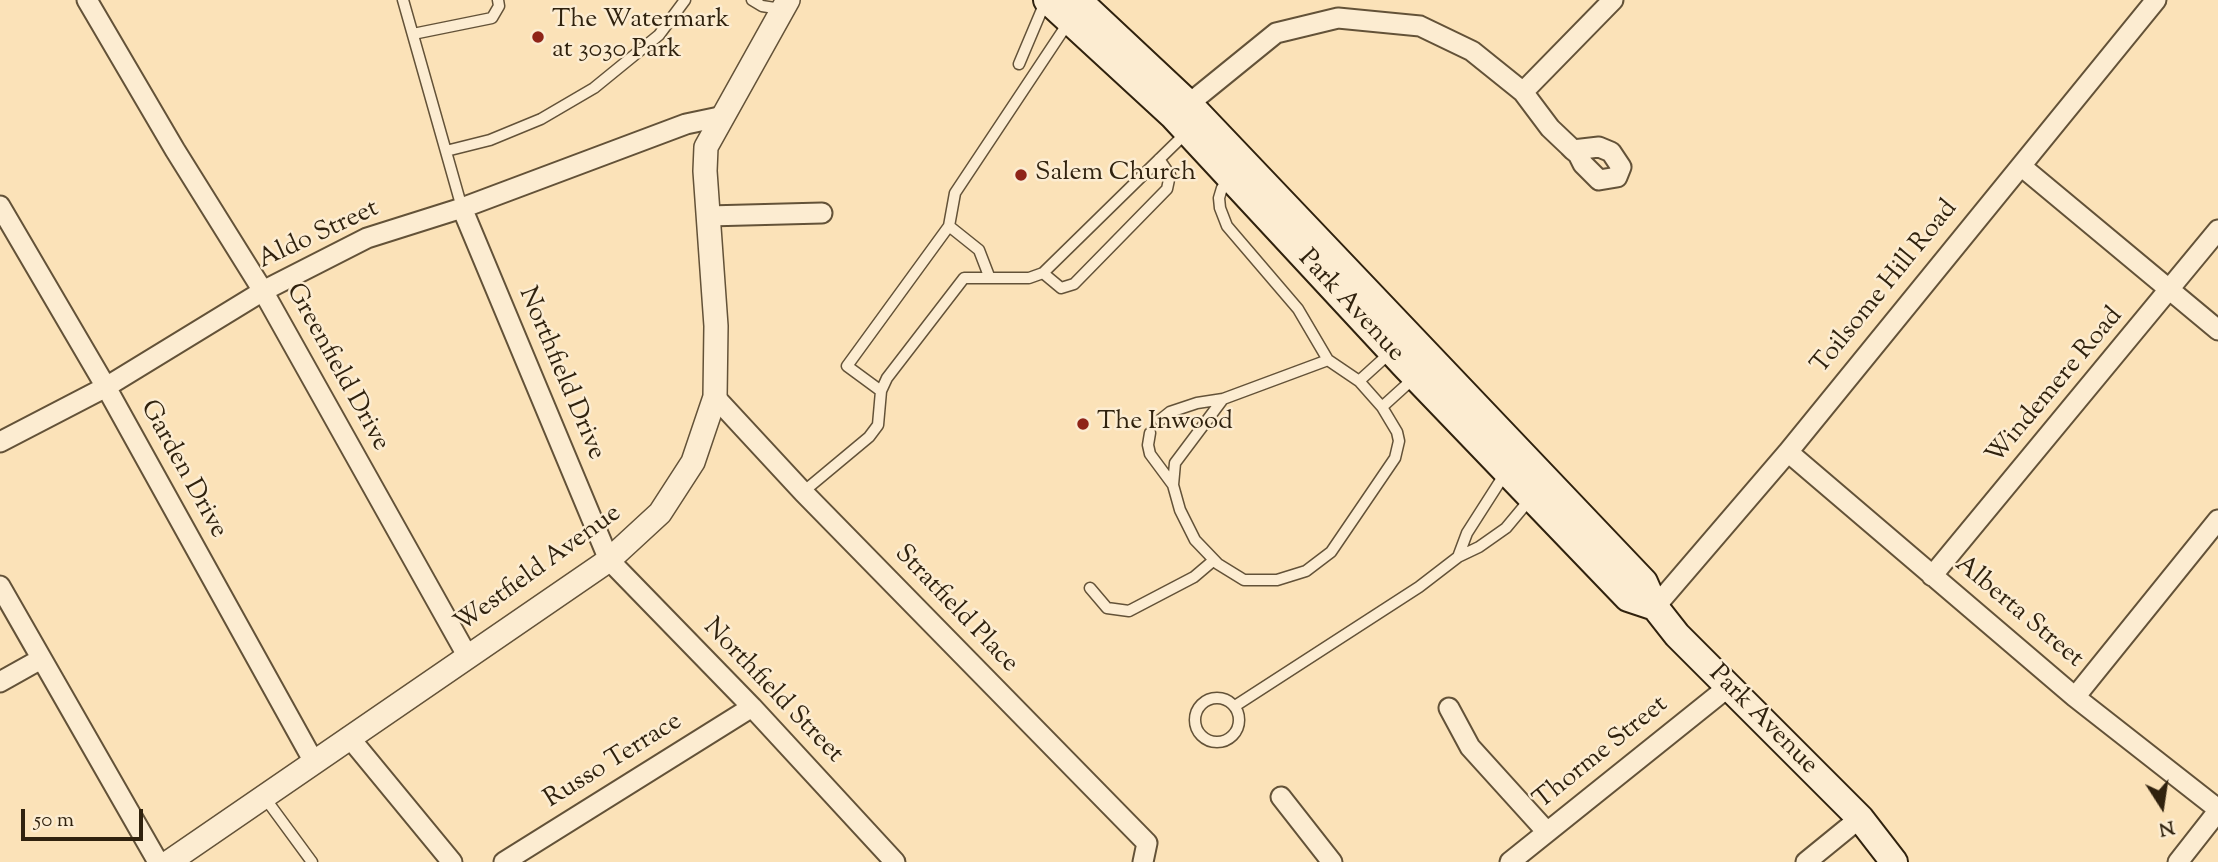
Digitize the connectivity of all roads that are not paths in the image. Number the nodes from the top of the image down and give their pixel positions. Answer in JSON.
{"nodes":[{"id":1,"x":87,"y":0,"type":"edge"},
{"id":2,"x":403,"y":0,"type":"edge"},
{"id":3,"x":498,"y":0,"type":"edge"},
{"id":4,"x":685,"y":0,"type":"edge"},
{"id":5,"x":752,"y":0,"type":"edge"},
{"id":6,"x":1046,"y":0,"type":"edge"},
{"id":7,"x":1613,"y":0,"type":"edge"},
{"id":8,"x":2156,"y":0,"type":"edge"},
{"id":9,"x":782,"y":3,"type":"edge"},
{"id":10,"x":1074,"y":11,"type":"edge"},
{"id":11,"x":413,"y":34,"type":"junction"},
{"id":12,"x":1019,"y":64,"type":"dead end"},
{"id":13,"x":1523,"y":92,"type":"junction"},
{"id":14,"x":724,"y":116,"type":"junction"},
{"id":15,"x":1188,"y":117,"type":"junction"},
{"id":16,"x":1573,"y":150,"type":"dead end"},
{"id":17,"x":446,"y":152,"type":"junction"},
{"id":18,"x":1159,"y":159,"type":"junction"},
{"id":19,"x":2021,"y":166,"type":"junction"},
{"id":20,"x":1239,"y":171,"type":"junction"},
{"id":21,"x":0,"y":206,"type":"edge"},
{"id":22,"x":462,"y":208,"type":"junction"},
{"id":23,"x":822,"y":213,"type":"dead end"},
{"id":24,"x":708,"y":216,"type":"junction"},
{"id":25,"x":949,"y":226,"type":"junction"},
{"id":26,"x":2218,"y":230,"type":"edge"},
{"id":27,"x":1043,"y":273,"type":"junction"},
{"id":28,"x":989,"y":276,"type":"junction"},
{"id":29,"x":2170,"y":290,"type":"junction"},
{"id":30,"x":263,"y":291,"type":"junction"},
{"id":31,"x":2218,"y":330,"type":"edge"},
{"id":32,"x":1392,"y":352,"type":"junction"},
{"id":33,"x":1328,"y":360,"type":"junction"},
{"id":34,"x":1416,"y":377,"type":"junction"},
{"id":35,"x":1359,"y":381,"type":"junction"},
{"id":36,"x":106,"y":387,"type":"junction"},
{"id":37,"x":881,"y":391,"type":"junction"},
{"id":38,"x":715,"y":397,"type":"junction"},
{"id":39,"x":1223,"y":399,"type":"junction"},
{"id":40,"x":1382,"y":407,"type":"junction"},
{"id":41,"x":1160,"y":420,"type":"dead end"},
{"id":42,"x":1150,"y":433,"type":"dead end"},
{"id":43,"x":0,"y":442,"type":"edge"},
{"id":44,"x":1788,"y":453,"type":"junction"},
{"id":45,"x":1506,"y":471,"type":"junction"},
{"id":46,"x":1173,"y":485,"type":"junction"},
{"id":47,"x":803,"y":492,"type":"junction"},
{"id":48,"x":1531,"y":498,"type":"junction"},
{"id":49,"x":2218,"y":520,"type":"edge"},
{"id":50,"x":1458,"y":557,"type":"junction"},
{"id":51,"x":609,"y":560,"type":"junction"},
{"id":52,"x":1214,"y":560,"type":"junction"},
{"id":53,"x":1932,"y":576,"type":"junction"},
{"id":54,"x":0,"y":586,"type":"edge"},
{"id":55,"x":1090,"y":588,"type":"dead end"},
{"id":56,"x":1655,"y":607,"type":"junction"},
{"id":57,"x":468,"y":657,"type":"junction"},
{"id":58,"x":41,"y":659,"type":"junction"},
{"id":59,"x":0,"y":682,"type":"edge"},
{"id":60,"x":1727,"y":688,"type":"junction"},
{"id":61,"x":2075,"y":696,"type":"junction"},
{"id":62,"x":1235,"y":706,"type":"junction"},
{"id":63,"x":752,"y":707,"type":"junction"},
{"id":64,"x":1449,"y":708,"type":"dead end"},
{"id":65,"x":349,"y":737,"type":"junction"},
{"id":66,"x":314,"y":762,"type":"junction"},
{"id":67,"x":264,"y":797,"type":"junction"},
{"id":68,"x":1281,"y":797,"type":"dead end"},
{"id":69,"x":2218,"y":810,"type":"edge"},
{"id":70,"x":1866,"y":825,"type":"junction"},
{"id":71,"x":1547,"y":832,"type":"junction"},
{"id":72,"x":158,"y":862,"type":"edge"},
{"id":73,"x":169,"y":862,"type":"edge"},
{"id":74,"x":312,"y":862,"type":"edge"},
{"id":75,"x":453,"y":862,"type":"edge"},
{"id":76,"x":504,"y":862,"type":"edge"},
{"id":77,"x":895,"y":862,"type":"edge"},
{"id":78,"x":1143,"y":862,"type":"edge"},
{"id":79,"x":1332,"y":862,"type":"edge"},
{"id":80,"x":1510,"y":862,"type":"edge"},
{"id":81,"x":1806,"y":862,"type":"edge"},
{"id":82,"x":1894,"y":862,"type":"edge"},
{"id":83,"x":1911,"y":862,"type":"edge"},
{"id":84,"x":2178,"y":862,"type":"edge"}],
"edges":[{"from":1,"to":30,"type":"street","name":"Greenfield Drive"},
{"from":2,"to":11,"type":"lane"},
{"from":3,"to":11,"type":"lane"},
{"from":4,"to":17,"type":"lane"},
{"from":5,"to":9,"type":"lane"},
{"from":6,"to":10,"type":"main road","name":"Park Avenue"},
{"from":6,"to":12,"type":"lane"},
{"from":7,"to":13,"type":"street"},
{"from":8,"to":19,"type":"street","name":"Toilsome Hill Road"},
{"from":9,"to":14,"type":"street","name":"Westfield Avenue"},
{"from":10,"to":15,"type":"main road","name":"Park Avenue"},
{"from":10,"to":25,"type":"lane"},
{"from":11,"to":17,"type":"lane"},
{"from":13,"to":15,"type":"street"},
{"from":13,"to":16,"type":"street"},
{"from":14,"to":22,"type":"street","name":"Aldo Street"},
{"from":14,"to":24,"type":"street","name":"Westfield Avenue"},
{"from":15,"to":18,"type":"lane"},
{"from":15,"to":20,"type":"main road","name":"Park Avenue"},
{"from":17,"to":22,"type":"lane"},
{"from":18,"to":27,"type":"lane"},
{"from":18,"to":27,"type":"lane"},
{"from":19,"to":29,"type":"street"},
{"from":19,"to":44,"type":"street","name":"Toilsome Hill Road"},
{"from":20,"to":32,"type":"main road","name":"Park Avenue"},
{"from":20,"to":33,"type":"lane"},
{"from":20,"to":56,"type":"main road","name":"Park Avenue"},
{"from":21,"to":36,"type":"street","name":"Garden Drive"},
{"from":22,"to":30,"type":"street","name":"Aldo Street"},
{"from":22,"to":51,"type":"street","name":"Northfield Drive"},
{"from":23,"to":24,"type":"street"},
{"from":24,"to":38,"type":"street","name":"Westfield Avenue"},
{"from":25,"to":28,"type":"lane"},
{"from":25,"to":37,"type":"lane"},
{"from":26,"to":29,"type":"street","name":"Windemere Road"},
{"from":27,"to":28,"type":"lane"},
{"from":28,"to":37,"type":"lane"},
{"from":29,"to":31,"type":"street"},
{"from":29,"to":53,"type":"street","name":"Windemere Road"},
{"from":30,"to":36,"type":"street","name":"Aldo Street"},
{"from":30,"to":57,"type":"street","name":"Greenfield Drive"},
{"from":32,"to":34,"type":"main road","name":"Park Avenue"},
{"from":32,"to":35,"type":"lane"},
{"from":33,"to":35,"type":"lane"},
{"from":33,"to":39,"type":"lane"},
{"from":34,"to":40,"type":"lane"},
{"from":34,"to":45,"type":"main road","name":"Park Avenue"},
{"from":35,"to":40,"type":"lane"},
{"from":36,"to":43,"type":"street","name":"Aldo Street"},
{"from":36,"to":66,"type":"street","name":"Garden Drive"},
{"from":37,"to":47,"type":"lane"},
{"from":38,"to":47,"type":"street","name":"Stratfield Place"},
{"from":38,"to":51,"type":"street","name":"Westfield Avenue"},
{"from":39,"to":41,"type":"lane"},
{"from":39,"to":46,"type":"lane"},
{"from":40,"to":52,"type":"lane"},
{"from":42,"to":46,"type":"lane"},
{"from":44,"to":53,"type":"street","name":"Alberta Street"},
{"from":44,"to":56,"type":"street","name":"Toilsome Hill Road"},
{"from":45,"to":48,"type":"main road","name":"Park Avenue"},
{"from":45,"to":50,"type":"lane"},
{"from":46,"to":52,"type":"lane"},
{"from":47,"to":78,"type":"street","name":"Stratfield Place"},
{"from":48,"to":50,"type":"lane"},
{"from":48,"to":56,"type":"main road","name":"Park Avenue"},
{"from":49,"to":61,"type":"street"},
{"from":50,"to":62,"type":"lane"},
{"from":51,"to":57,"type":"street","name":"Westfield Avenue"},
{"from":51,"to":63,"type":"street","name":"Northfield Street"},
{"from":52,"to":55,"type":"lane"},
{"from":53,"to":61,"type":"street","name":"Alberta Street"},
{"from":54,"to":58,"type":"street"},
{"from":56,"to":60,"type":"main road","name":"Park Avenue"},
{"from":57,"to":65,"type":"street","name":"Westfield Avenue"},
{"from":58,"to":59,"type":"street"},
{"from":58,"to":72,"type":"street"},
{"from":60,"to":70,"type":"main road","name":"Park Avenue"},
{"from":60,"to":71,"type":"street","name":"Thorme Street"},
{"from":61,"to":69,"type":"street","name":"Alberta Street"},
{"from":62,"to":62,"type":"lane"},
{"from":63,"to":76,"type":"street","name":"Russo Terrace"},
{"from":63,"to":77,"type":"street","name":"Northfield Street"},
{"from":64,"to":71,"type":"street"},
{"from":65,"to":66,"type":"street","name":"Westfield Avenue"},
{"from":65,"to":75,"type":"street"},
{"from":66,"to":67,"type":"street","name":"Westfield Avenue"},
{"from":67,"to":73,"type":"street","name":"Westfield Avenue"},
{"from":67,"to":74,"type":"lane"},
{"from":68,"to":79,"type":"street"},
{"from":69,"to":84,"type":"street"},
{"from":70,"to":81,"type":"street"},
{"from":70,"to":82,"type":"main road","name":"Park Avenue"},
{"from":70,"to":83,"type":"main road","name":"Park Avenue"},
{"from":71,"to":80,"type":"street","name":"Thorme Street"}]}
